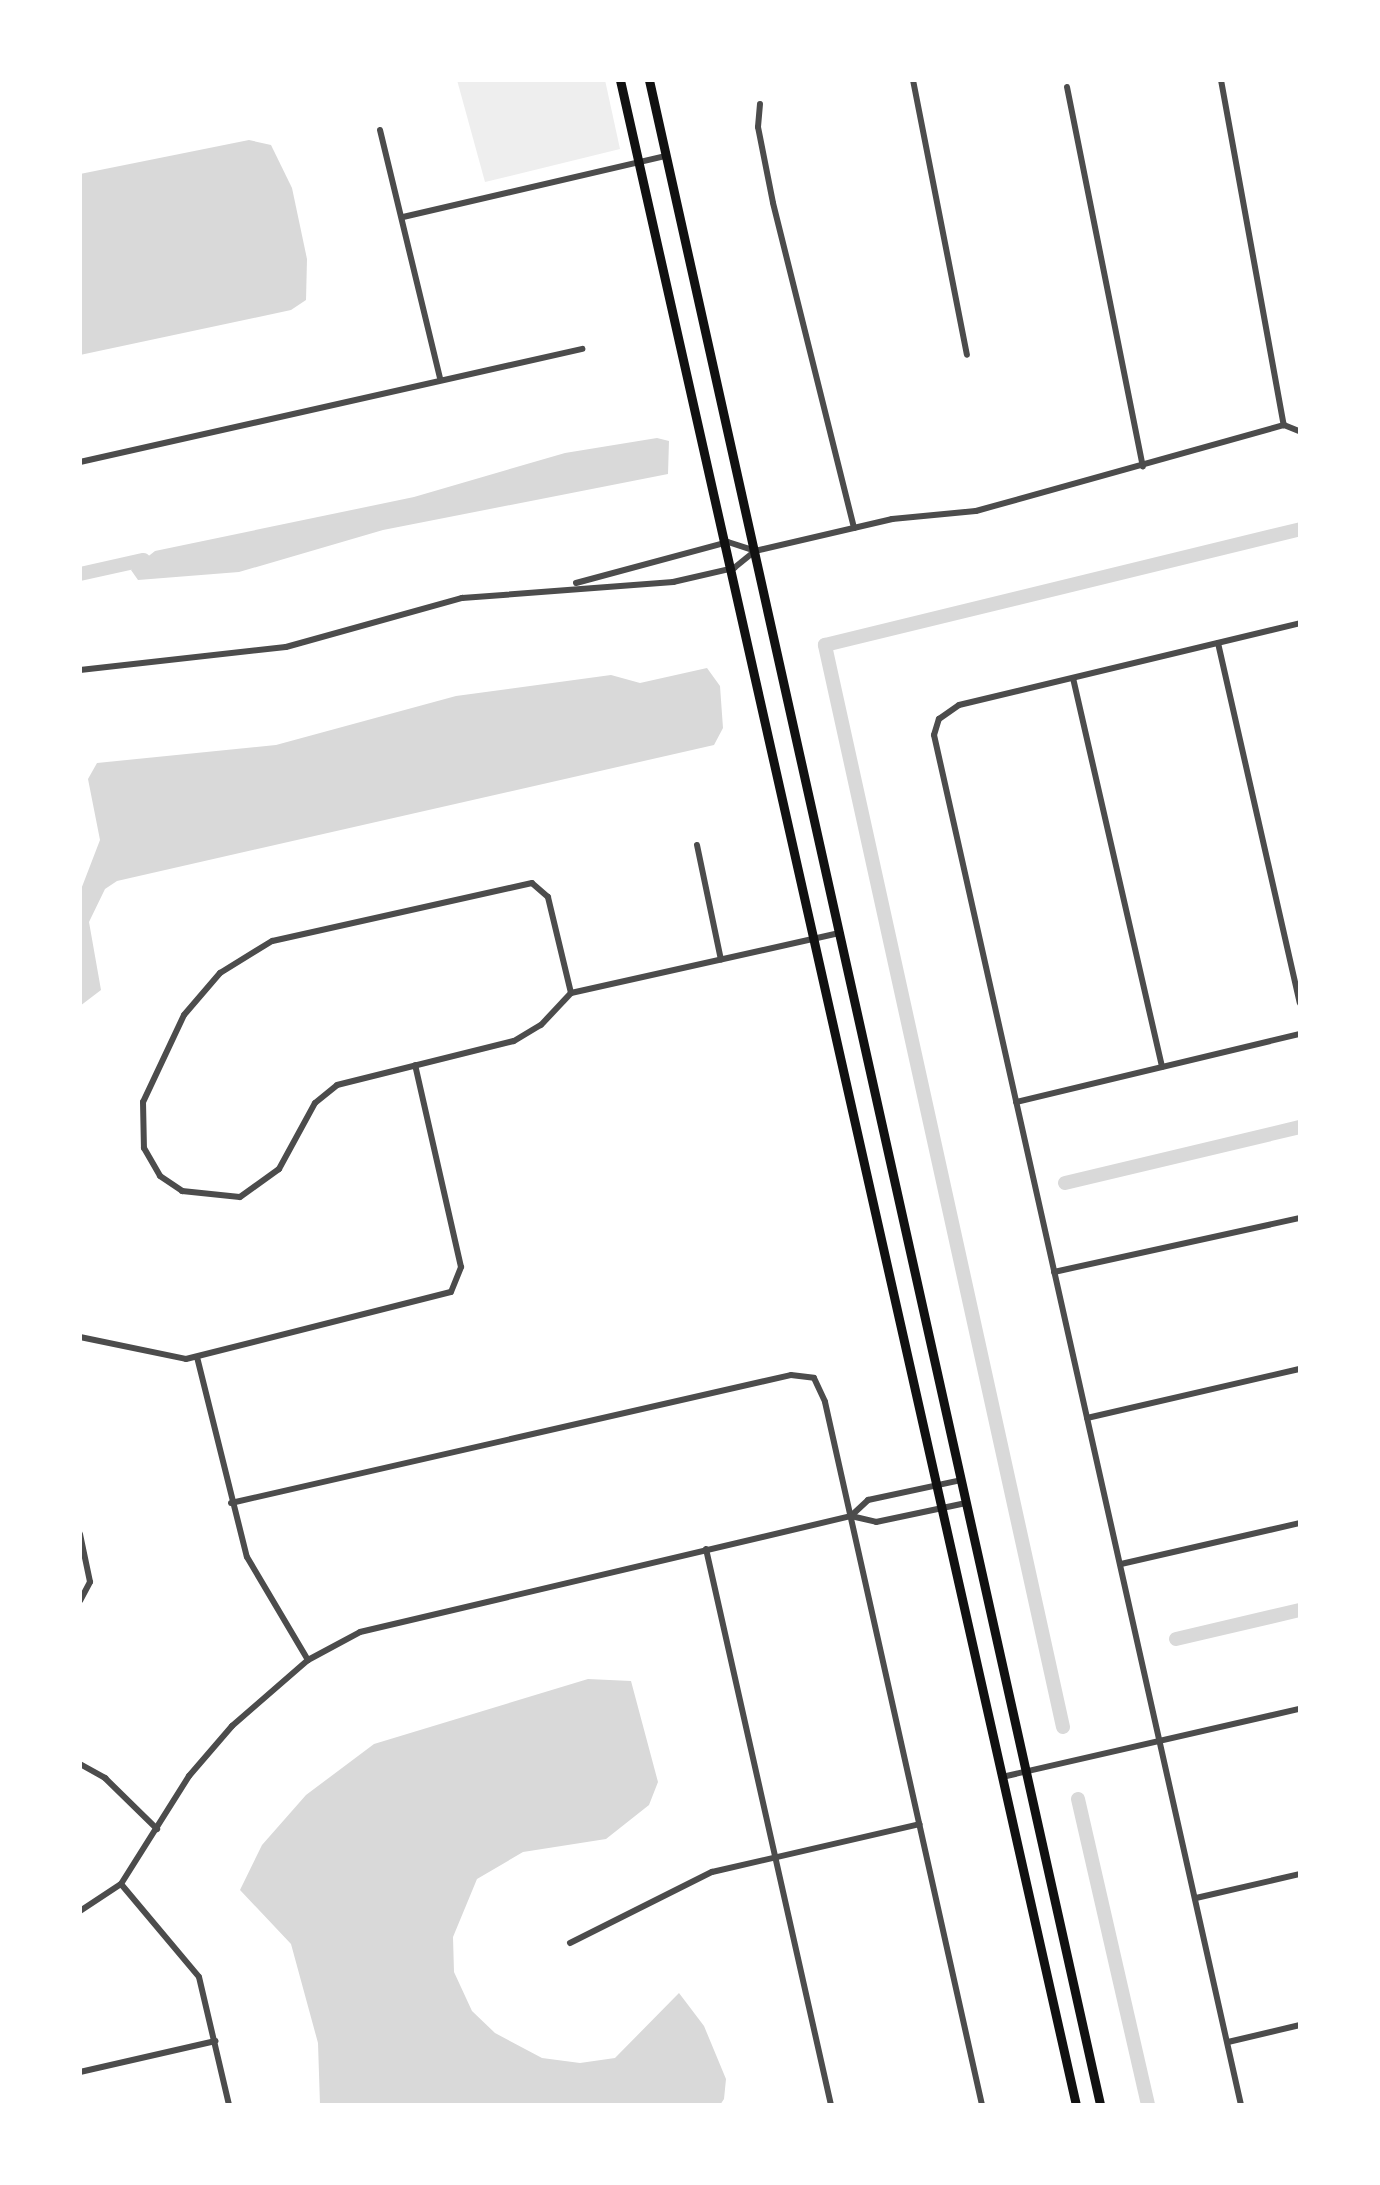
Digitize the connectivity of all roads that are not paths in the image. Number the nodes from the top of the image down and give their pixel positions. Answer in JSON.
{"nodes":[{"id":1,"x":620,"y":80,"type":"edge"},
{"id":2,"x":650,"y":80,"type":"edge"},
{"id":3,"x":913,"y":80,"type":"edge"},
{"id":4,"x":1221,"y":80,"type":"edge"},
{"id":5,"x":1067,"y":88,"type":"dead end"},
{"id":6,"x":760,"y":104,"type":"dead end"},
{"id":7,"x":380,"y":130,"type":"dead end"},
{"id":8,"x":666,"y":156,"type":"junction"},
{"id":9,"x":640,"y":162,"type":"junction"},
{"id":10,"x":403,"y":217,"type":"junction"},
{"id":11,"x":582,"y":349,"type":"dead end"},
{"id":12,"x":967,"y":356,"type":"dead end"},
{"id":13,"x":440,"y":378,"type":"junction"},
{"id":14,"x":1284,"y":425,"type":"junction"},
{"id":15,"x":1299,"y":430,"type":"edge"},
{"id":16,"x":80,"y":462,"type":"edge"},
{"id":17,"x":1143,"y":466,"type":"junction"},
{"id":18,"x":854,"y":528,"type":"junction"},
{"id":19,"x":728,"y":542,"type":"junction"},
{"id":20,"x":756,"y":551,"type":"junction"},
{"id":21,"x":734,"y":568,"type":"junction"},
{"id":22,"x":570,"y":585,"type":"junction"},
{"id":23,"x":1300,"y":623,"type":"edge"},
{"id":24,"x":1218,"y":642,"type":"junction"},
{"id":25,"x":80,"y":670,"type":"edge"},
{"id":26,"x":1073,"y":678,"type":"junction"},
{"id":27,"x":696,"y":845,"type":"dead end"},
{"id":28,"x":841,"y":933,"type":"junction"},
{"id":29,"x":817,"y":938,"type":"junction"},
{"id":30,"x":721,"y":960,"type":"junction"},
{"id":31,"x":571,"y":993,"type":"junction"},
{"id":32,"x":1300,"y":1003,"type":"edge"},
{"id":33,"x":1300,"y":1034,"type":"edge"},
{"id":34,"x":416,"y":1065,"type":"junction"},
{"id":35,"x":1162,"y":1066,"type":"junction"},
{"id":36,"x":1016,"y":1102,"type":"junction"},
{"id":37,"x":1300,"y":1218,"type":"edge"},
{"id":38,"x":1054,"y":1272,"type":"junction"},
{"id":39,"x":80,"y":1337,"type":"edge"},
{"id":40,"x":197,"y":1357,"type":"junction"},
{"id":41,"x":1300,"y":1369,"type":"edge"},
{"id":42,"x":1088,"y":1418,"type":"junction"},
{"id":43,"x":962,"y":1480,"type":"junction"},
{"id":44,"x":938,"y":1485,"type":"junction"},
{"id":45,"x":966,"y":1502,"type":"junction"},
{"id":46,"x":231,"y":1504,"type":"junction"},
{"id":47,"x":943,"y":1508,"type":"junction"},
{"id":48,"x":851,"y":1516,"type":"junction"},
{"id":49,"x":1300,"y":1522,"type":"edge"},
{"id":50,"x":80,"y":1534,"type":"edge"},
{"id":51,"x":706,"y":1549,"type":"junction"},
{"id":52,"x":1121,"y":1564,"type":"junction"},
{"id":53,"x":80,"y":1601,"type":"edge"},
{"id":54,"x":308,"y":1660,"type":"junction"},
{"id":55,"x":1300,"y":1709,"type":"edge"},
{"id":56,"x":1159,"y":1740,"type":"junction"},
{"id":57,"x":80,"y":1764,"type":"edge"},
{"id":58,"x":1024,"y":1772,"type":"junction"},
{"id":59,"x":1002,"y":1778,"type":"junction"},
{"id":60,"x":920,"y":1824,"type":"junction"},
{"id":61,"x":157,"y":1829,"type":"junction"},
{"id":62,"x":774,"y":1856,"type":"junction"},
{"id":63,"x":1300,"y":1874,"type":"edge"},
{"id":64,"x":120,"y":1884,"type":"junction"},
{"id":65,"x":1196,"y":1898,"type":"junction"},
{"id":66,"x":80,"y":1911,"type":"edge"},
{"id":67,"x":570,"y":1942,"type":"dead end"},
{"id":68,"x":1300,"y":2025,"type":"edge"},
{"id":69,"x":215,"y":2042,"type":"junction"},
{"id":70,"x":1228,"y":2042,"type":"junction"},
{"id":71,"x":80,"y":2072,"type":"edge"},
{"id":72,"x":230,"y":2105,"type":"edge"},
{"id":73,"x":831,"y":2105,"type":"edge"},
{"id":74,"x":982,"y":2105,"type":"edge"},
{"id":75,"x":1076,"y":2105,"type":"edge"},
{"id":76,"x":1100,"y":2105,"type":"edge"},
{"id":77,"x":1241,"y":2105,"type":"edge"}],
"edges":[{"from":1,"to":9,"type":"main road"},
{"from":2,"to":8,"type":"main road"},
{"from":3,"to":12,"type":"street"},
{"from":4,"to":14,"type":"street"},
{"from":5,"to":17,"type":"street"},
{"from":6,"to":18,"type":"street"},
{"from":7,"to":10,"type":"street"},
{"from":8,"to":9,"type":"street"},
{"from":8,"to":20,"type":"main road"},
{"from":9,"to":10,"type":"street"},
{"from":9,"to":19,"type":"main road"},
{"from":10,"to":13,"type":"street"},
{"from":11,"to":13,"type":"street"},
{"from":13,"to":16,"type":"street"},
{"from":14,"to":15,"type":"street"},
{"from":14,"to":17,"type":"street"},
{"from":17,"to":18,"type":"street"},
{"from":18,"to":20,"type":"street"},
{"from":19,"to":20,"type":"street"},
{"from":19,"to":21,"type":"main road"},
{"from":19,"to":22,"type":"street"},
{"from":20,"to":21,"type":"street"},
{"from":20,"to":28,"type":"main road"},
{"from":21,"to":22,"type":"street"},
{"from":21,"to":29,"type":"main road"},
{"from":22,"to":25,"type":"street"},
{"from":23,"to":24,"type":"street"},
{"from":24,"to":26,"type":"street"},
{"from":24,"to":32,"type":"street"},
{"from":26,"to":35,"type":"street"},
{"from":26,"to":36,"type":"street"},
{"from":27,"to":30,"type":"street"},
{"from":28,"to":29,"type":"street"},
{"from":28,"to":43,"type":"main road"},
{"from":29,"to":30,"type":"street"},
{"from":29,"to":44,"type":"main road"},
{"from":30,"to":31,"type":"street"},
{"from":31,"to":34,"type":"street"},
{"from":31,"to":34,"type":"street"},
{"from":33,"to":35,"type":"street"},
{"from":34,"to":40,"type":"street"},
{"from":35,"to":36,"type":"street"},
{"from":36,"to":38,"type":"street"},
{"from":37,"to":38,"type":"street"},
{"from":38,"to":42,"type":"street"},
{"from":39,"to":40,"type":"street"},
{"from":40,"to":46,"type":"street"},
{"from":41,"to":42,"type":"street"},
{"from":42,"to":52,"type":"street"},
{"from":43,"to":44,"type":"street"},
{"from":43,"to":45,"type":"main road"},
{"from":44,"to":47,"type":"main road"},
{"from":44,"to":48,"type":"street"},
{"from":45,"to":47,"type":"street"},
{"from":45,"to":58,"type":"main road"},
{"from":46,"to":48,"type":"street"},
{"from":46,"to":54,"type":"street"},
{"from":47,"to":48,"type":"street"},
{"from":47,"to":59,"type":"main road"},
{"from":48,"to":51,"type":"street"},
{"from":48,"to":60,"type":"street"},
{"from":49,"to":52,"type":"street"},
{"from":50,"to":53,"type":"street"},
{"from":51,"to":54,"type":"street"},
{"from":51,"to":62,"type":"street"},
{"from":52,"to":56,"type":"street"},
{"from":54,"to":61,"type":"street"},
{"from":55,"to":56,"type":"street"},
{"from":56,"to":58,"type":"street"},
{"from":56,"to":65,"type":"street"},
{"from":57,"to":61,"type":"street"},
{"from":58,"to":59,"type":"street"},
{"from":58,"to":76,"type":"main road"},
{"from":59,"to":75,"type":"main road"},
{"from":60,"to":62,"type":"street"},
{"from":60,"to":74,"type":"street"},
{"from":61,"to":64,"type":"street"},
{"from":62,"to":67,"type":"street"},
{"from":62,"to":73,"type":"street"},
{"from":63,"to":65,"type":"street"},
{"from":64,"to":66,"type":"street"},
{"from":64,"to":69,"type":"street"},
{"from":65,"to":70,"type":"street"},
{"from":68,"to":70,"type":"street"},
{"from":69,"to":71,"type":"street"},
{"from":69,"to":72,"type":"street"},
{"from":70,"to":77,"type":"street"}]}
